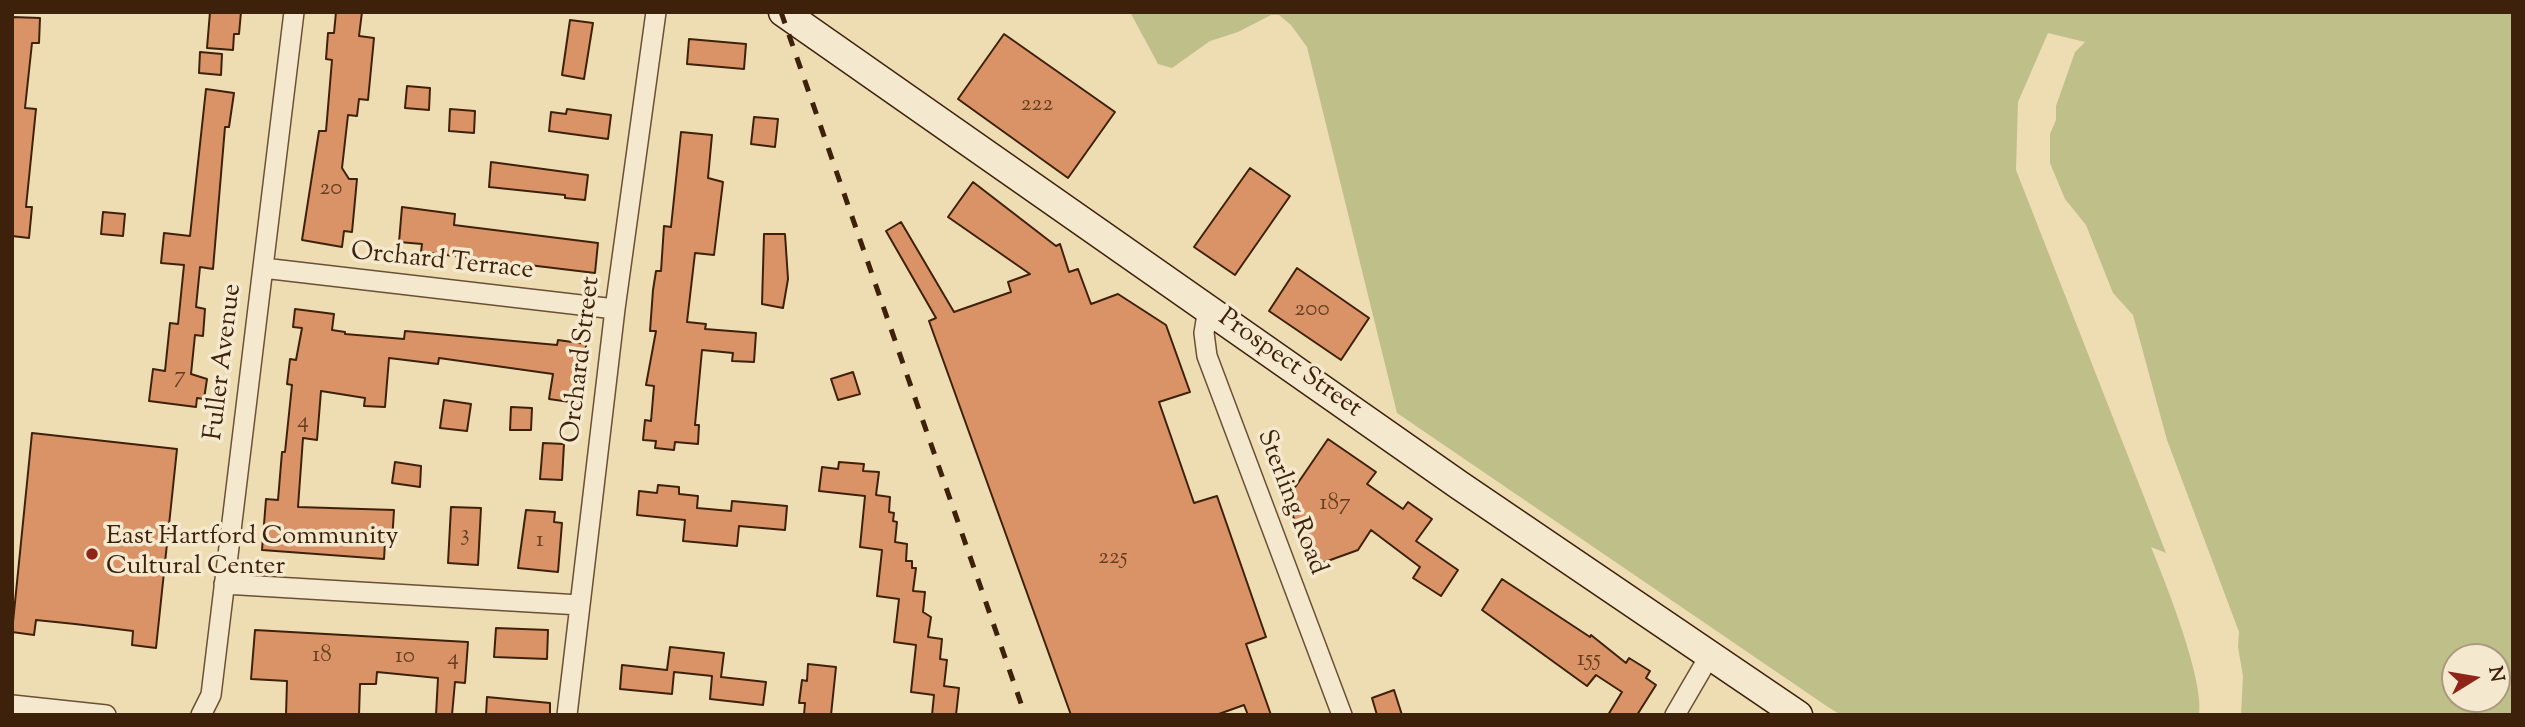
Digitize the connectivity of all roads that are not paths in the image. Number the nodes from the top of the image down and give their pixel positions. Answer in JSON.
{"nodes":[{"id":1,"x":294,"y":12,"type":"edge"},
{"id":2,"x":656,"y":12,"type":"edge"},
{"id":3,"x":783,"y":12,"type":"edge"},
{"id":4,"x":263,"y":268,"type":"junction"},
{"id":5,"x":1208,"y":308,"type":"junction"},
{"id":6,"x":615,"y":309,"type":"junction"},
{"id":7,"x":224,"y":584,"type":"junction"},
{"id":8,"x":580,"y":605,"type":"junction"},
{"id":9,"x":1710,"y":655,"type":"junction"},
{"id":10,"x":12,"y":705,"type":"edge"},
{"id":11,"x":75,"y":713,"type":"edge"},
{"id":12,"x":106,"y":715,"type":"edge"},
{"id":13,"x":201,"y":715,"type":"edge"},
{"id":14,"x":567,"y":715,"type":"edge"},
{"id":15,"x":1342,"y":715,"type":"edge"},
{"id":16,"x":1675,"y":715,"type":"edge"},
{"id":17,"x":1798,"y":715,"type":"edge"}],
"edges":[{"from":1,"to":4,"type":"street","name":"Fuller Avenue"},
{"from":2,"to":6,"type":"street","name":"Orchard Street"},
{"from":3,"to":5,"type":"main road","name":"Prospect Street"},
{"from":4,"to":6,"type":"street","name":"Orchard Terrace"},
{"from":4,"to":7,"type":"street","name":"Fuller Avenue"},
{"from":5,"to":9,"type":"main road","name":"Prospect Street"},
{"from":5,"to":15,"type":"street","name":"Sterling Road"},
{"from":6,"to":8,"type":"street","name":"Orchard Street"},
{"from":7,"to":8,"type":"street"},
{"from":7,"to":13,"type":"street","name":"Fuller Avenue"},
{"from":8,"to":14,"type":"street","name":"Orchard Street"},
{"from":9,"to":16,"type":"street"},
{"from":9,"to":17,"type":"main road","name":"Prospect Street"},
{"from":10,"to":11,"type":"street"},
{"from":11,"to":12,"type":"street"}]}
